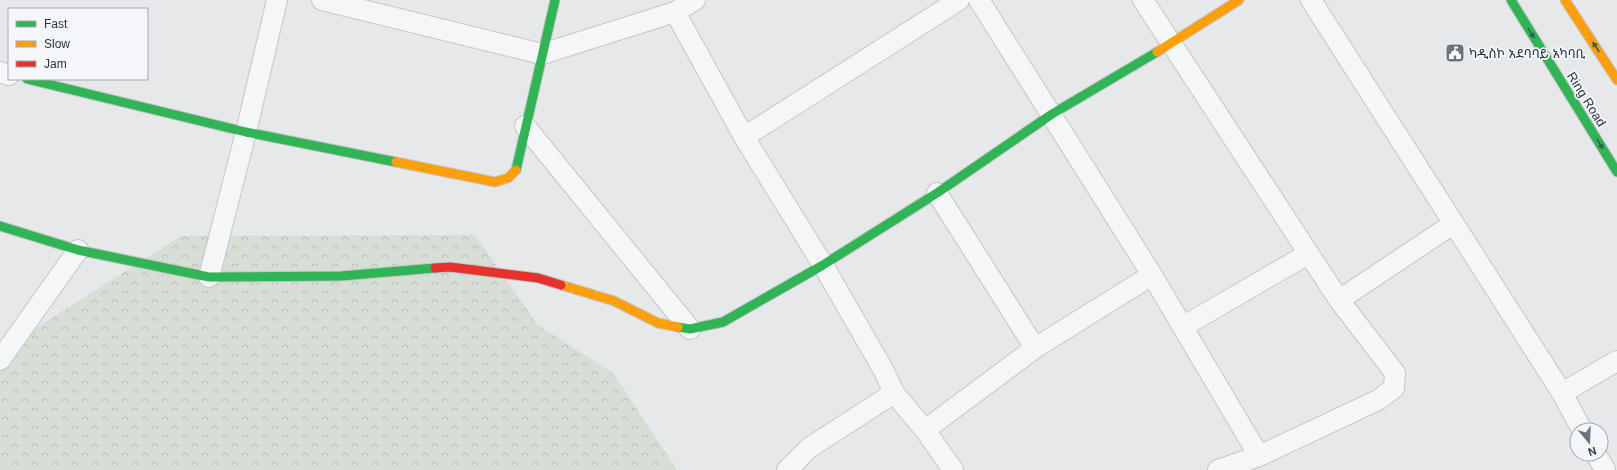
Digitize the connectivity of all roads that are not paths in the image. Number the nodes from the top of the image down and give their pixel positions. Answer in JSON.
{"nodes":[{"id":1,"x":277,"y":0,"type":"edge"},
{"id":2,"x":322,"y":0,"type":"edge"},
{"id":3,"x":555,"y":0,"type":"edge"},
{"id":4,"x":695,"y":0,"type":"edge"},
{"id":5,"x":959,"y":0,"type":"edge"},
{"id":6,"x":979,"y":0,"type":"edge"},
{"id":7,"x":1143,"y":0,"type":"edge"},
{"id":8,"x":1239,"y":0,"type":"edge"},
{"id":9,"x":1310,"y":0,"type":"edge"},
{"id":10,"x":1511,"y":0,"type":"edge"},
{"id":11,"x":1565,"y":0,"type":"edge"},
{"id":12,"x":675,"y":12,"type":"junction"},
{"id":13,"x":1171,"y":44,"type":"junction"},
{"id":14,"x":542,"y":54,"type":"junction"},
{"id":15,"x":31,"y":80,"type":"edge"},
{"id":16,"x":1617,"y":80,"type":"edge"},
{"id":17,"x":1052,"y":114,"type":"junction"},
{"id":18,"x":525,"y":126,"type":"junction"},
{"id":19,"x":246,"y":132,"type":"junction"},
{"id":20,"x":744,"y":137,"type":"junction"},
{"id":21,"x":1617,"y":172,"type":"edge"},
{"id":22,"x":937,"y":193,"type":"junction"},
{"id":23,"x":1453,"y":224,"type":"junction"},
{"id":24,"x":0,"y":226,"type":"edge"},
{"id":25,"x":78,"y":250,"type":"junction"},
{"id":26,"x":1308,"y":254,"type":"junction"},
{"id":27,"x":823,"y":265,"type":"junction"},
{"id":28,"x":1152,"y":275,"type":"junction"},
{"id":29,"x":209,"y":277,"type":"junction"},
{"id":30,"x":1338,"y":300,"type":"junction"},
{"id":31,"x":1184,"y":326,"type":"junction"},
{"id":32,"x":690,"y":329,"type":"junction"},
{"id":33,"x":1035,"y":348,"type":"junction"},
{"id":34,"x":0,"y":360,"type":"edge"},
{"id":35,"x":1617,"y":361,"type":"edge"},
{"id":36,"x":894,"y":393,"type":"junction"},
{"id":37,"x":1562,"y":393,"type":"junction"},
{"id":38,"x":1578,"y":422,"type":"edge"},
{"id":39,"x":925,"y":430,"type":"junction"},
{"id":40,"x":1259,"y":456,"type":"junction"},
{"id":41,"x":787,"y":470,"type":"edge"},
{"id":42,"x":953,"y":470,"type":"edge"},
{"id":43,"x":1218,"y":470,"type":"edge"}],
"edges":[{"from":1,"to":19,"type":"street"},
{"from":2,"to":14,"type":"street"},
{"from":3,"to":14,"type":"main road"},
{"from":4,"to":12,"type":"street"},
{"from":5,"to":20,"type":"street"},
{"from":6,"to":17,"type":"street"},
{"from":7,"to":13,"type":"street"},
{"from":8,"to":13,"type":"main road"},
{"from":9,"to":23,"type":"street"},
{"from":10,"to":21,"type":"main road","name":"Ring Road","one_way":true},
{"from":16,"to":11,"type":"main road","one_way":true},
{"from":12,"to":14,"type":"street"},
{"from":12,"to":20,"type":"street"},
{"from":13,"to":17,"type":"main road"},
{"from":13,"to":26,"type":"street"},
{"from":14,"to":18,"type":"main road"},
{"from":15,"to":19,"type":"main road"},
{"from":17,"to":22,"type":"main road"},
{"from":17,"to":28,"type":"street"},
{"from":18,"to":19,"type":"main road"},
{"from":18,"to":32,"type":"street"},
{"from":19,"to":29,"type":"street"},
{"from":20,"to":27,"type":"street"},
{"from":22,"to":27,"type":"main road"},
{"from":22,"to":33,"type":"street"},
{"from":23,"to":30,"type":"street"},
{"from":23,"to":37,"type":"street"},
{"from":24,"to":25,"type":"main road"},
{"from":25,"to":29,"type":"main road"},
{"from":25,"to":34,"type":"street"},
{"from":26,"to":30,"type":"street"},
{"from":26,"to":31,"type":"street"},
{"from":27,"to":32,"type":"main road"},
{"from":27,"to":36,"type":"street"},
{"from":28,"to":31,"type":"street"},
{"from":28,"to":33,"type":"street"},
{"from":29,"to":32,"type":"main road"},
{"from":30,"to":40,"type":"street"},
{"from":31,"to":40,"type":"street"},
{"from":33,"to":39,"type":"street"},
{"from":35,"to":37,"type":"street"},
{"from":36,"to":39,"type":"street"},
{"from":36,"to":41,"type":"street"},
{"from":37,"to":38,"type":"street"},
{"from":39,"to":42,"type":"street"},
{"from":40,"to":43,"type":"street"}]}
